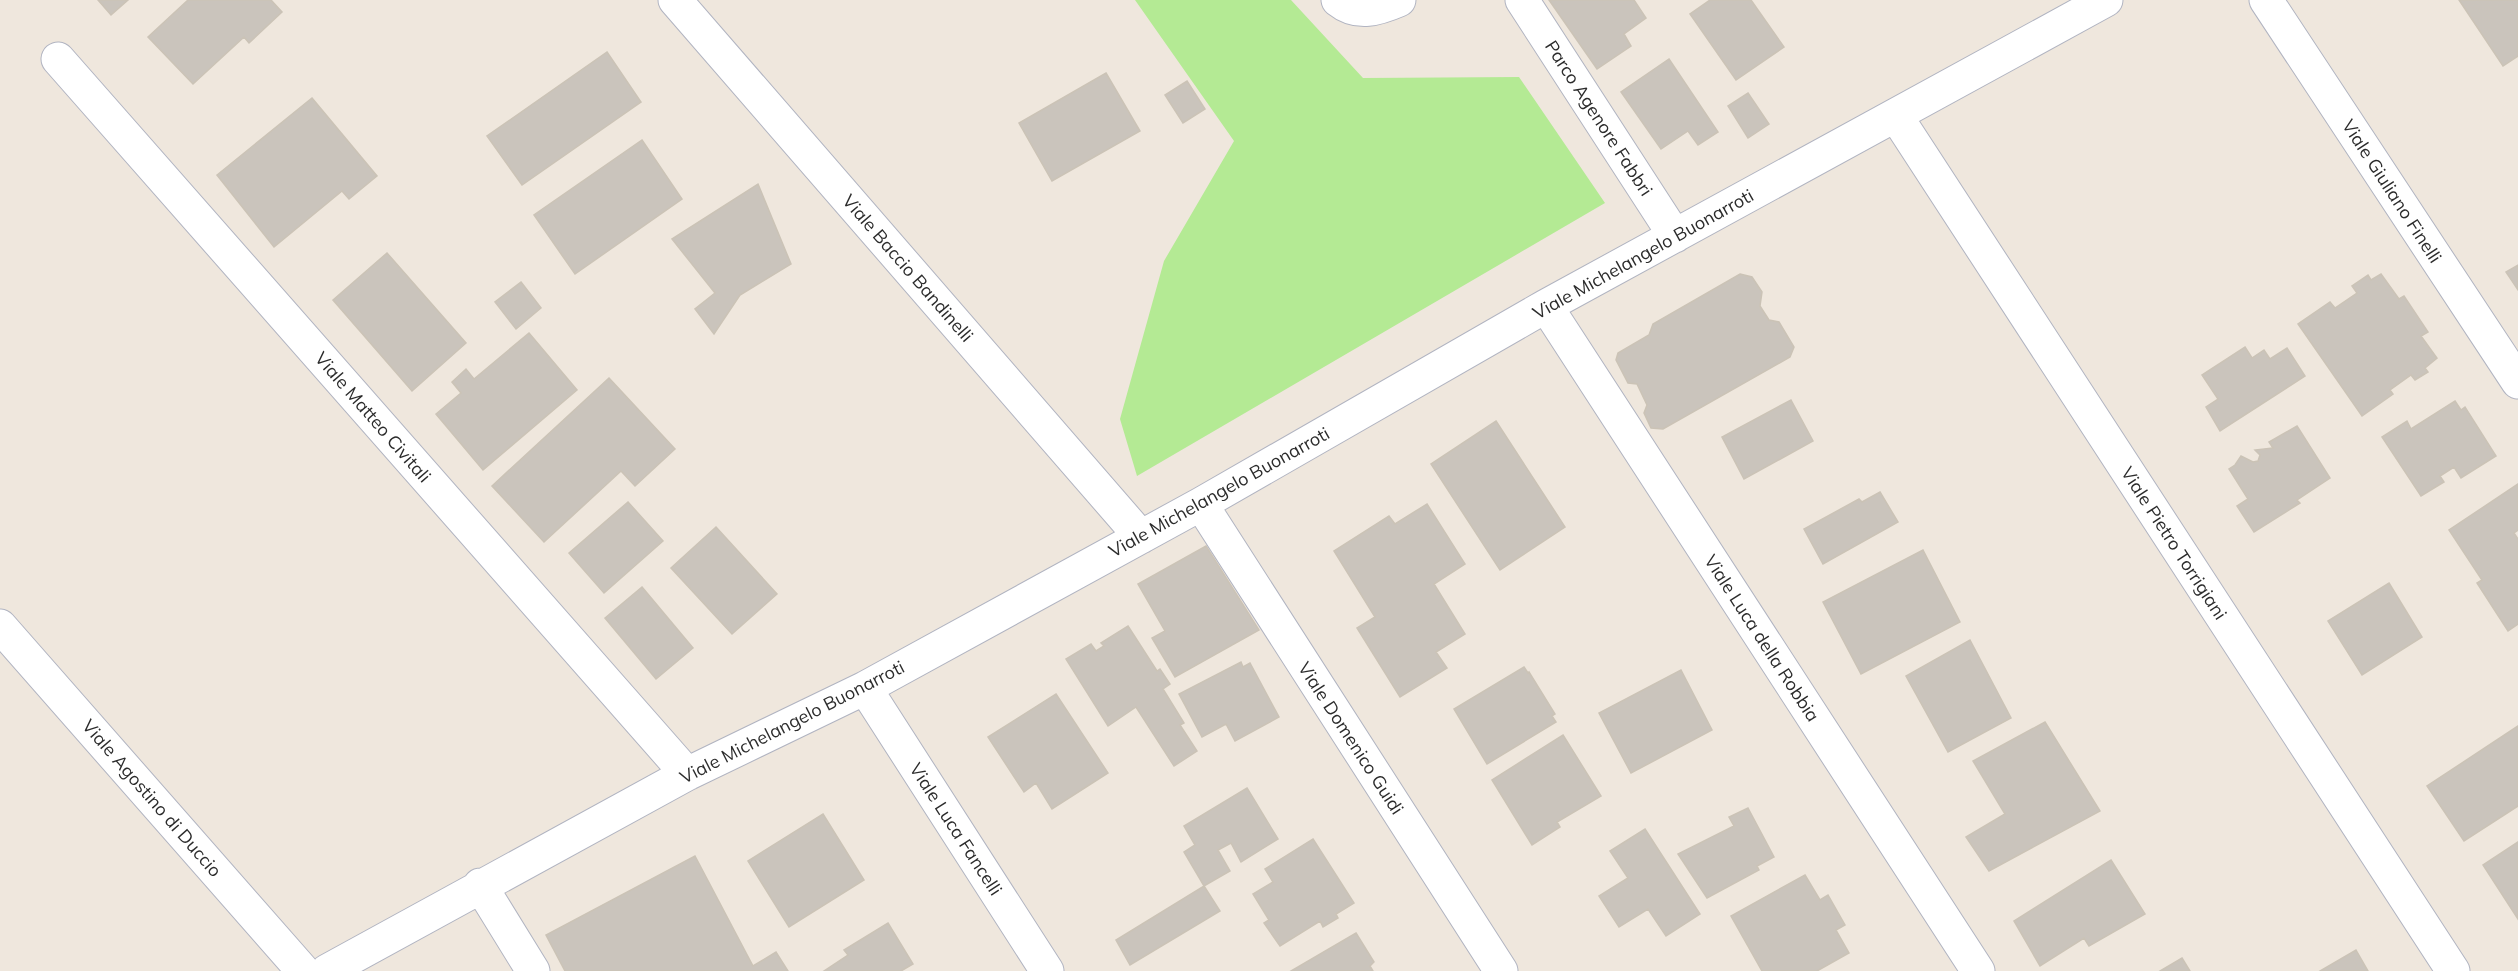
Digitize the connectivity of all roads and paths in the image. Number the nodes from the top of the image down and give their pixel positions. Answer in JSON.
{"nodes":[{"id":1,"x":675,"y":0,"type":"edge"},
{"id":2,"x":1338,"y":0,"type":"edge"},
{"id":3,"x":1398,"y":0,"type":"edge"},
{"id":4,"x":1522,"y":0,"type":"edge"},
{"id":5,"x":2106,"y":0,"type":"edge"},
{"id":6,"x":2266,"y":0,"type":"edge"},
{"id":7,"x":58,"y":59,"type":"dead end"},
{"id":8,"x":1896,"y":116,"type":"junction"},
{"id":9,"x":1675,"y":236,"type":"junction"},
{"id":10,"x":1546,"y":306,"type":"junction"},
{"id":11,"x":2518,"y":382,"type":"edge"},
{"id":12,"x":1201,"y":504,"type":"junction"},
{"id":13,"x":1141,"y":537,"type":"junction"},
{"id":14,"x":0,"y":626,"type":"edge"},
{"id":15,"x":865,"y":688,"type":"junction"},
{"id":16,"x":687,"y":774,"type":"junction"},
{"id":17,"x":480,"y":885,"type":"junction"},
{"id":18,"x":303,"y":971,"type":"edge"},
{"id":19,"x":327,"y":971,"type":"edge"},
{"id":20,"x":533,"y":971,"type":"edge"},
{"id":21,"x":1047,"y":971,"type":"edge"},
{"id":22,"x":1501,"y":971,"type":"edge"},
{"id":23,"x":1978,"y":971,"type":"edge"},
{"id":24,"x":2453,"y":971,"type":"edge"}],
"edges":[{"from":1,"to":13,"type":"street","name":"Viale Baccio Bandinelli"},
{"from":2,"to":3,"type":"street"},
{"from":4,"to":9,"type":"street","name":"Parco Agenore Fabbri"},
{"from":5,"to":8,"type":"street","name":"Viale Michelangelo Buonarroti"},
{"from":6,"to":11,"type":"street","name":"Viale Giuliano Finelli"},
{"from":7,"to":16,"type":"street","name":"Viale Matteo Civitali"},
{"from":8,"to":9,"type":"street","name":"Viale Michelangelo Buonarroti"},
{"from":8,"to":24,"type":"street","name":"Viale Pietro Torrigiani"},
{"from":9,"to":10,"type":"street","name":"Viale Michelangelo Buonarroti"},
{"from":10,"to":12,"type":"street","name":"Viale Michelangelo Buonarroti"},
{"from":10,"to":23,"type":"street","name":"Viale Luca della Robbia"},
{"from":12,"to":13,"type":"street","name":"Viale Michelangelo Buonarroti"},
{"from":12,"to":22,"type":"street","name":"Viale Domenico Guidi"},
{"from":13,"to":15,"type":"street","name":"Viale Michelangelo Buonarroti"},
{"from":14,"to":18,"type":"street","name":"Viale Agostino di Duccio"},
{"from":15,"to":16,"type":"street","name":"Viale Michelangelo Buonarroti"},
{"from":15,"to":21,"type":"street","name":"Viale Luca Fancelli"},
{"from":16,"to":17,"type":"street","name":"Viale Michelangelo Buonarroti"},
{"from":17,"to":19,"type":"street","name":"Viale Michelangelo Buonarroti"},
{"from":17,"to":20,"type":"street"}]}
